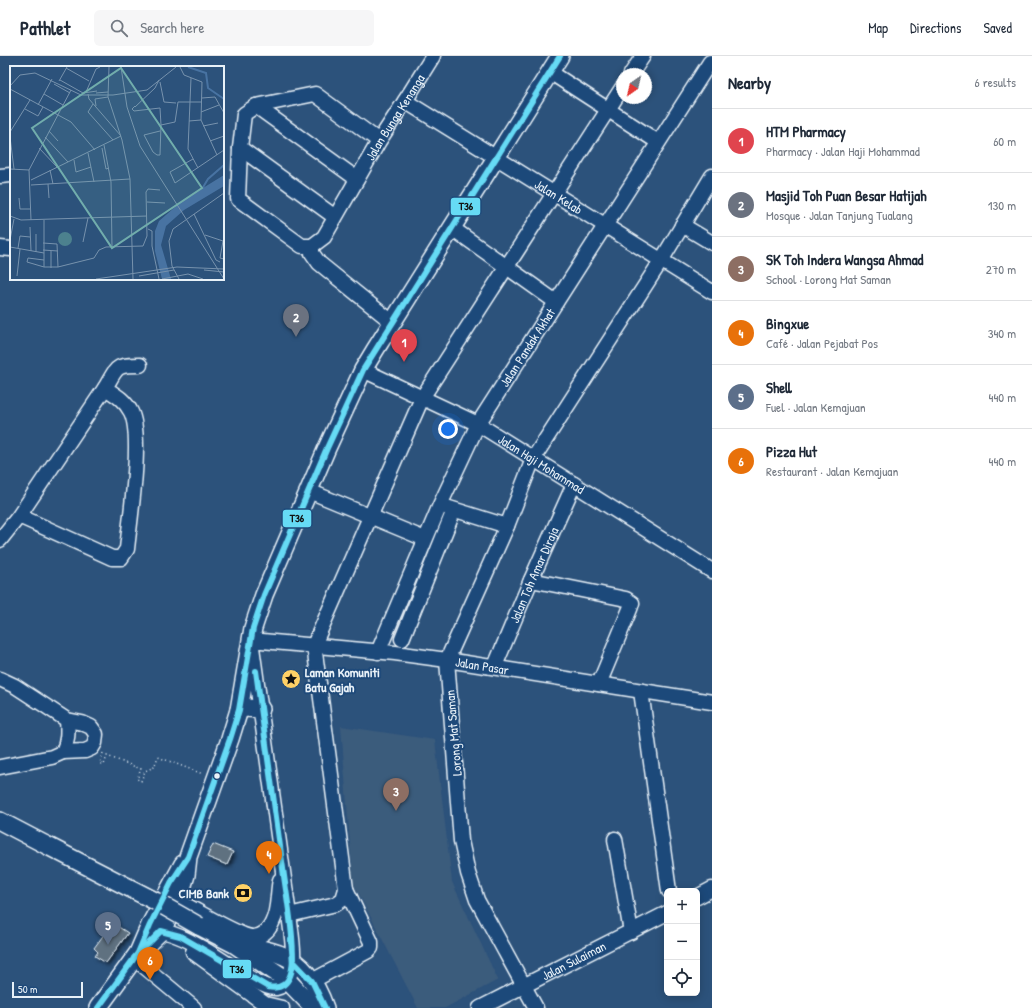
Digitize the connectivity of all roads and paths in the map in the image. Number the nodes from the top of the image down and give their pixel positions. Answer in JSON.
{"nodes":[{"id":1,"x":433,"y":56,"type":"edge"},
{"id":2,"x":560,"y":56,"type":"edge"},
{"id":3,"x":643,"y":56,"type":"edge"},
{"id":4,"x":707,"y":60,"type":"edge"},
{"id":5,"x":635,"y":68,"type":"edge"},
{"id":6,"x":550,"y":72,"type":"junction"},
{"id":7,"x":616,"y":97,"type":"edge"},
{"id":8,"x":406,"y":101,"type":"junction"},
{"id":9,"x":256,"y":106,"type":"junction"},
{"id":10,"x":608,"y":109,"type":"junction"},
{"id":11,"x":379,"y":141,"type":"junction"},
{"id":12,"x":658,"y":142,"type":"junction"},
{"id":13,"x":240,"y":148,"type":"junction"},
{"id":14,"x":496,"y":158,"type":"junction"},
{"id":15,"x":10,"y":175,"type":"edge"},
{"id":16,"x":0,"y":176,"type":"edge"},
{"id":17,"x":712,"y":176,"type":"edge"},
{"id":18,"x":357,"y":179,"type":"junction"},
{"id":19,"x":553,"y":194,"type":"junction"},
{"id":20,"x":335,"y":217,"type":"junction"},
{"id":21,"x":682,"y":225,"type":"junction"},
{"id":22,"x":605,"y":226,"type":"junction"},
{"id":23,"x":452,"y":228,"type":"junction"},
{"id":24,"x":712,"y":243,"type":"edge"},
{"id":25,"x":312,"y":246,"type":"junction"},
{"id":26,"x":0,"y":248,"type":"edge"},
{"id":27,"x":10,"y":249,"type":"edge"},
{"id":28,"x":661,"y":261,"type":"junction"},
{"id":29,"x":506,"y":267,"type":"junction"},
{"id":30,"x":712,"y":292,"type":"edge"},
{"id":31,"x":556,"y":302,"type":"junction"},
{"id":32,"x":392,"y":322,"type":"junction"},
{"id":33,"x":140,"y":365,"type":"dead end"},
{"id":34,"x":364,"y":370,"type":"junction"},
{"id":35,"x":105,"y":388,"type":"junction"},
{"id":36,"x":422,"y":398,"type":"junction"},
{"id":37,"x":478,"y":424,"type":"junction"},
{"id":38,"x":533,"y":459,"type":"junction"},
{"id":39,"x":574,"y":484,"type":"junction"},
{"id":40,"x":309,"y":491,"type":"junction"},
{"id":41,"x":440,"y":505,"type":"junction"},
{"id":42,"x":454,"y":510,"type":"junction"},
{"id":43,"x":19,"y":516,"type":"junction"},
{"id":44,"x":370,"y":516,"type":"junction"},
{"id":45,"x":507,"y":526,"type":"junction"},
{"id":46,"x":425,"y":539,"type":"junction"},
{"id":47,"x":0,"y":540,"type":"edge"},
{"id":48,"x":712,"y":571,"type":"edge"},
{"id":49,"x":530,"y":580,"type":"junction"},
{"id":50,"x":394,"y":615,"type":"junction"},
{"id":51,"x":409,"y":622,"type":"junction"},
{"id":52,"x":402,"y":639,"type":"dead end"},
{"id":53,"x":251,"y":640,"type":"junction"},
{"id":54,"x":314,"y":645,"type":"junction"},
{"id":55,"x":378,"y":652,"type":"junction"},
{"id":56,"x":447,"y":660,"type":"junction"},
{"id":57,"x":494,"y":666,"type":"junction"},
{"id":58,"x":0,"y":679,"type":"edge"},
{"id":59,"x":599,"y":684,"type":"junction"},
{"id":60,"x":641,"y":691,"type":"junction"},
{"id":61,"x":712,"y":702,"type":"edge"},
{"id":62,"x":261,"y":709,"type":"junction"},
{"id":63,"x":239,"y":710,"type":"junction"},
{"id":64,"x":67,"y":720,"type":"junction"},
{"id":65,"x":63,"y":752,"type":"junction"},
{"id":66,"x":104,"y":754,"type":"dead end"},
{"id":67,"x":0,"y":767,"type":"edge"},
{"id":68,"x":216,"y":778,"type":"junction"},
{"id":69,"x":0,"y":821,"type":"edge"},
{"id":70,"x":615,"y":839,"type":"dead end"},
{"id":71,"x":188,"y":857,"type":"junction"},
{"id":72,"x":283,"y":873,"type":"junction"},
{"id":73,"x":669,"y":888,"type":"edge"},
{"id":74,"x":346,"y":889,"type":"junction"},
{"id":75,"x":712,"y":889,"type":"edge"},
{"id":76,"x":700,"y":895,"type":"edge"},
{"id":77,"x":178,"y":901,"type":"junction"},
{"id":78,"x":289,"y":915,"type":"junction"},
{"id":79,"x":664,"y":915,"type":"edge"},
{"id":80,"x":161,"y":931,"type":"junction"},
{"id":81,"x":631,"y":932,"type":"junction"},
{"id":82,"x":180,"y":936,"type":"junction"},
{"id":83,"x":234,"y":944,"type":"junction"},
{"id":84,"x":136,"y":955,"type":"junction"},
{"id":85,"x":293,"y":961,"type":"junction"},
{"id":86,"x":287,"y":980,"type":"junction"},
{"id":87,"x":312,"y":981,"type":"junction"},
{"id":88,"x":258,"y":982,"type":"junction"},
{"id":89,"x":524,"y":986,"type":"junction"},
{"id":90,"x":246,"y":991,"type":"junction"},
{"id":91,"x":190,"y":1007,"type":"edge"},
{"id":92,"x":98,"y":1008,"type":"edge"},
{"id":93,"x":282,"y":1008,"type":"edge"},
{"id":94,"x":314,"y":1008,"type":"edge"},
{"id":95,"x":325,"y":1008,"type":"edge"},
{"id":96,"x":480,"y":1008,"type":"edge"},
{"id":97,"x":536,"y":1008,"type":"edge"}],
"edges":[{"from":1,"to":8,"type":"street","name":"Jalan Bunga Kenanga"},
{"from":2,"to":6,"type":"main road"},
{"from":3,"to":5,"type":"street"},
{"from":4,"to":12,"type":"street","name":"Jalan Pandak Akhat"},
{"from":6,"to":10,"type":"street"},
{"from":6,"to":14,"type":"main road"},
{"from":7,"to":10,"type":"street"},
{"from":8,"to":11,"type":"street","name":"Jalan Bunga Kenanga"},
{"from":8,"to":14,"type":"street","name":"Jalan Kelab"},
{"from":9,"to":11,"type":"street"},
{"from":9,"to":13,"type":"street"},
{"from":9,"to":18,"type":"street"},
{"from":10,"to":12,"type":"street"},
{"from":10,"to":19,"type":"street"},
{"from":11,"to":18,"type":"street","name":"Jalan Bunga Kenanga"},
{"from":12,"to":22,"type":"street","name":"Jalan Pandak Akhat"},
{"from":13,"to":20,"type":"street"},
{"from":13,"to":25,"type":"street"},
{"from":14,"to":19,"type":"street","name":"Jalan Kelab"},
{"from":14,"to":23,"type":"main road"},
{"from":15,"to":16,"type":"street"},
{"from":17,"to":21,"type":"street","name":"Lorong Mat Saman"},
{"from":18,"to":20,"type":"street","name":"Jalan Bunga Kenanga"},
{"from":19,"to":22,"type":"street","name":"Jalan Kelab"},
{"from":19,"to":29,"type":"street"},
{"from":20,"to":25,"type":"street","name":"Jalan Bunga Kenanga"},
{"from":21,"to":24,"type":"street"},
{"from":21,"to":28,"type":"street","name":"Lorong Mat Saman"},
{"from":22,"to":28,"type":"street","name":"Jalan Kelab"},
{"from":22,"to":31,"type":"street","name":"Jalan Pandak Akhat"},
{"from":23,"to":29,"type":"street"},
{"from":23,"to":32,"type":"main road"},
{"from":25,"to":32,"type":"street"},
{"from":26,"to":27,"type":"street"},
{"from":28,"to":30,"type":"street","name":"Jalan Kelab"},
{"from":28,"to":38,"type":"street","name":"Lorong Mat Saman"},
{"from":29,"to":31,"type":"street"},
{"from":29,"to":36,"type":"street"},
{"from":31,"to":37,"type":"street","name":"Jalan Pandak Akhat"},
{"from":32,"to":34,"type":"main road"},
{"from":33,"to":35,"type":"street"},
{"from":34,"to":36,"type":"street","name":"Jalan Haji Mohammad"},
{"from":34,"to":40,"type":"main road"},
{"from":35,"to":43,"type":"street"},
{"from":35,"to":43,"type":"street"},
{"from":36,"to":37,"type":"street","name":"Jalan Haji Mohammad"},
{"from":36,"to":44,"type":"street"},
{"from":37,"to":38,"type":"street","name":"Jalan Haji Mohammad"},
{"from":37,"to":41,"type":"street","name":"Jalan Pandak Akhat"},
{"from":38,"to":39,"type":"street","name":"Jalan Haji Mohammad"},
{"from":38,"to":45,"type":"street","name":"Lorong Mat Saman"},
{"from":39,"to":48,"type":"street","name":"Jalan Haji Mohammad"},
{"from":39,"to":49,"type":"street","name":"Jalan Toh Amar Diraja"},
{"from":40,"to":44,"type":"street"},
{"from":40,"to":53,"type":"main road"},
{"from":41,"to":42,"type":"street"},
{"from":41,"to":46,"type":"street","name":"Jalan Pandak Akhat"},
{"from":42,"to":45,"type":"street"},
{"from":42,"to":51,"type":"street"},
{"from":43,"to":47,"type":"street"},
{"from":44,"to":46,"type":"street"},
{"from":44,"to":54,"type":"street"},
{"from":45,"to":56,"type":"street","name":"Lorong Mat Saman"},
{"from":46,"to":50,"type":"street","name":"Jalan Pandak Akhat"},
{"from":49,"to":57,"type":"street","name":"Jalan Toh Amar Diraja"},
{"from":49,"to":59,"type":"street"},
{"from":50,"to":51,"type":"street"},
{"from":50,"to":55,"type":"street","name":"Jalan Pandak Akhat"},
{"from":51,"to":52,"type":"street"},
{"from":53,"to":54,"type":"street","name":"Jalan Pasar"},
{"from":53,"to":62,"type":"street"},
{"from":53,"to":63,"type":"main road"},
{"from":54,"to":55,"type":"street","name":"Jalan Pasar"},
{"from":54,"to":74,"type":"street"},
{"from":55,"to":56,"type":"street","name":"Jalan Pasar"},
{"from":56,"to":57,"type":"street","name":"Jalan Pasar"},
{"from":56,"to":89,"type":"street","name":"Lorong Mat Saman"},
{"from":57,"to":59,"type":"street","name":"Jalan Pasar"},
{"from":58,"to":64,"type":"street"},
{"from":59,"to":60,"type":"street","name":"Jalan Pasar"},
{"from":60,"to":61,"type":"street","name":"Jalan Pasar"},
{"from":60,"to":73,"type":"street"},
{"from":62,"to":63,"type":"main road"},
{"from":62,"to":72,"type":"street"},
{"from":63,"to":68,"type":"main road"},
{"from":64,"to":65,"type":"street"},
{"from":64,"to":65,"type":"street"},
{"from":65,"to":67,"type":"street"},
{"from":66,"to":68,"type":"path"},
{"from":68,"to":71,"type":"main road"},
{"from":69,"to":83,"type":"main road","bridge":true},
{"from":70,"to":81,"type":"street"},
{"from":71,"to":77,"type":"main road"},
{"from":71,"to":84,"type":"main road"},
{"from":72,"to":77,"type":"street"},
{"from":72,"to":78,"type":"street"},
{"from":74,"to":78,"type":"street"},
{"from":74,"to":87,"type":"street"},
{"from":75,"to":76,"type":"street"},
{"from":77,"to":80,"type":"main road"},
{"from":77,"to":82,"type":"street"},
{"from":78,"to":85,"type":"street"},
{"from":79,"to":81,"type":"street","name":"Jalan Sulaiman"},
{"from":80,"to":82,"type":"street"},
{"from":80,"to":84,"type":"main road"},
{"from":81,"to":89,"type":"street","name":"Jalan Sulaiman"},
{"from":82,"to":88,"type":"street"},
{"from":82,"to":90,"type":"street"},
{"from":83,"to":85,"type":"main road"},
{"from":83,"to":86,"type":"main road"},
{"from":84,"to":91,"type":"street"},
{"from":84,"to":92,"type":"main road"},
{"from":85,"to":86,"type":"street"},
{"from":85,"to":87,"type":"main road"},
{"from":86,"to":88,"type":"street"},
{"from":86,"to":94,"type":"main road"},
{"from":87,"to":95,"type":"main road"},
{"from":88,"to":90,"type":"street"},
{"from":89,"to":96,"type":"street","name":"Jalan Sulaiman"},
{"from":89,"to":97,"type":"street","name":"Lorong Mat Saman"},
{"from":90,"to":93,"type":"street"}]}
